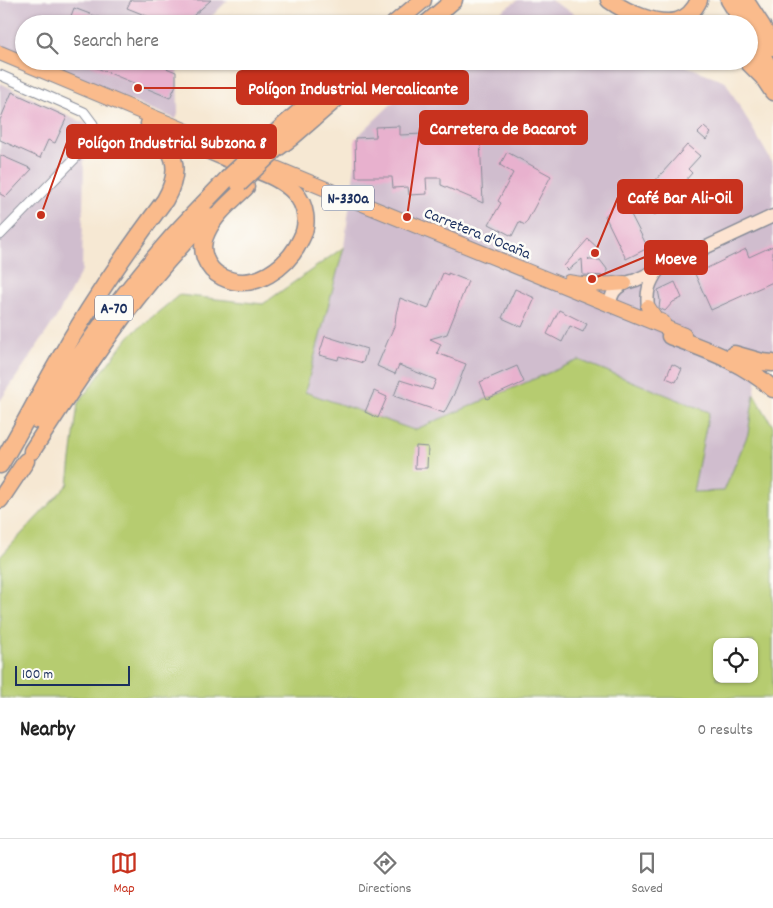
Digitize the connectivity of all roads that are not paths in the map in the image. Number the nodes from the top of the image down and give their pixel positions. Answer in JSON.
{"nodes":[{"id":1,"x":423,"y":0,"type":"edge"},
{"id":2,"x":434,"y":0,"type":"edge"},
{"id":3,"x":454,"y":0,"type":"edge"},
{"id":4,"x":465,"y":0,"type":"edge"},
{"id":5,"x":600,"y":0,"type":"edge"},
{"id":6,"x":610,"y":0,"type":"edge"},
{"id":7,"x":699,"y":0,"type":"edge"},
{"id":8,"x":728,"y":0,"type":"edge"},
{"id":9,"x":744,"y":0,"type":"edge"},
{"id":10,"x":405,"y":15,"type":"edge"},
{"id":11,"x":415,"y":15,"type":"edge"},
{"id":12,"x":437,"y":15,"type":"edge"},
{"id":13,"x":441,"y":15,"type":"edge"},
{"id":14,"x":628,"y":15,"type":"edge"},
{"id":15,"x":637,"y":15,"type":"edge"},
{"id":16,"x":688,"y":15,"type":"edge"},
{"id":17,"x":738,"y":15,"type":"edge"},
{"id":18,"x":754,"y":15,"type":"edge"},
{"id":19,"x":758,"y":20,"type":"edge"},
{"id":20,"x":773,"y":47,"type":"edge"},
{"id":21,"x":758,"y":48,"type":"edge"},
{"id":22,"x":0,"y":53,"type":"edge"},
{"id":23,"x":15,"y":59,"type":"edge"},
{"id":24,"x":41,"y":70,"type":"edge"},
{"id":25,"x":338,"y":70,"type":"edge"},
{"id":26,"x":349,"y":70,"type":"edge"},
{"id":27,"x":369,"y":70,"type":"edge"},
{"id":28,"x":756,"y":70,"type":"edge"},
{"id":29,"x":1,"y":72,"type":"edge"},
{"id":30,"x":773,"y":74,"type":"edge"},
{"id":31,"x":773,"y":92,"type":"edge"},
{"id":32,"x":149,"y":124,"type":"junction"},
{"id":33,"x":166,"y":131,"type":"junction"},
{"id":34,"x":279,"y":141,"type":"junction"},
{"id":35,"x":237,"y":183,"type":"junction"},
{"id":36,"x":773,"y":216,"type":"edge"},
{"id":37,"x":0,"y":235,"type":"edge"},
{"id":38,"x":478,"y":259,"type":"junction"},
{"id":39,"x":515,"y":266,"type":"junction"},
{"id":40,"x":658,"y":270,"type":"junction"},
{"id":41,"x":630,"y":282,"type":"junction"},
{"id":42,"x":610,"y":305,"type":"junction"},
{"id":43,"x":648,"y":307,"type":"junction"},
{"id":44,"x":666,"y":335,"type":"junction"},
{"id":45,"x":694,"y":339,"type":"junction"},
{"id":46,"x":773,"y":363,"type":"edge"},
{"id":47,"x":773,"y":389,"type":"edge"},
{"id":48,"x":23,"y":454,"type":"junction"},
{"id":49,"x":0,"y":465,"type":"edge"},
{"id":50,"x":0,"y":478,"type":"edge"},
{"id":51,"x":0,"y":500,"type":"edge"}],
"edges":[{"from":1,"to":10,"type":"highway"},
{"from":2,"to":11,"type":"highway"},
{"from":3,"to":12,"type":"highway"},
{"from":4,"to":13,"type":"highway"},
{"from":5,"to":14,"type":"highway"},
{"from":6,"to":15,"type":"highway"},
{"from":7,"to":16,"type":"highway"},
{"from":8,"to":17,"type":"highway"},
{"from":9,"to":18,"type":"highway"},
{"from":19,"to":20,"type":"highway"},
{"from":21,"to":30,"type":"highway"},
{"from":22,"to":23,"type":"main road","name":"Carretera d'Ocaña","number":"N-330a"},
{"from":24,"to":39,"type":"main road","name":"Carretera d'Ocaña","number":"N-330a"},
{"from":25,"to":34,"type":"highway"},
{"from":26,"to":34,"type":"highway","number":"A-70"},
{"from":27,"to":34,"type":"highway","number":"A-70"},
{"from":28,"to":31,"type":"highway"},
{"from":29,"to":32,"type":"main road","name":"Carretera d'Ocaña","number":"N-330a"},
{"from":29,"to":37,"type":"street","name":"Carretera d'Ocaña"},
{"from":32,"to":33,"type":"main road","name":"Carretera d'Ocaña","number":"N-330a"},
{"from":32,"to":49,"type":"highway"},
{"from":33,"to":35,"type":"highway"},
{"from":33,"to":38,"type":"main road","name":"Carretera d'Ocaña","number":"N-330a"},
{"from":34,"to":35,"type":"highway","number":"A-70","bridge":true},
{"from":35,"to":48,"type":"highway","number":"A-70"},
{"from":36,"to":40,"type":"street"},
{"from":38,"to":42,"type":"main road"},
{"from":38,"to":44,"type":"main road","name":"Carretera d'Ocaña","number":"N-330a"},
{"from":39,"to":41,"type":"main road"},
{"from":39,"to":42,"type":"main road","name":"Carretera d'Ocaña","number":"N-330a"},
{"from":40,"to":41,"type":"street"},
{"from":40,"to":43,"type":"street"},
{"from":41,"to":42,"type":"street"},
{"from":41,"to":43,"type":"street"},
{"from":42,"to":44,"type":"main road"},
{"from":42,"to":45,"type":"main road","name":"Carretera d'Ocaña","number":"N-330a"},
{"from":43,"to":45,"type":"main road"},
{"from":44,"to":47,"type":"highway"},
{"from":45,"to":46,"type":"highway"},
{"from":48,"to":50,"type":"highway","number":"A-70"},
{"from":48,"to":51,"type":"highway","number":"A-70"}]}
